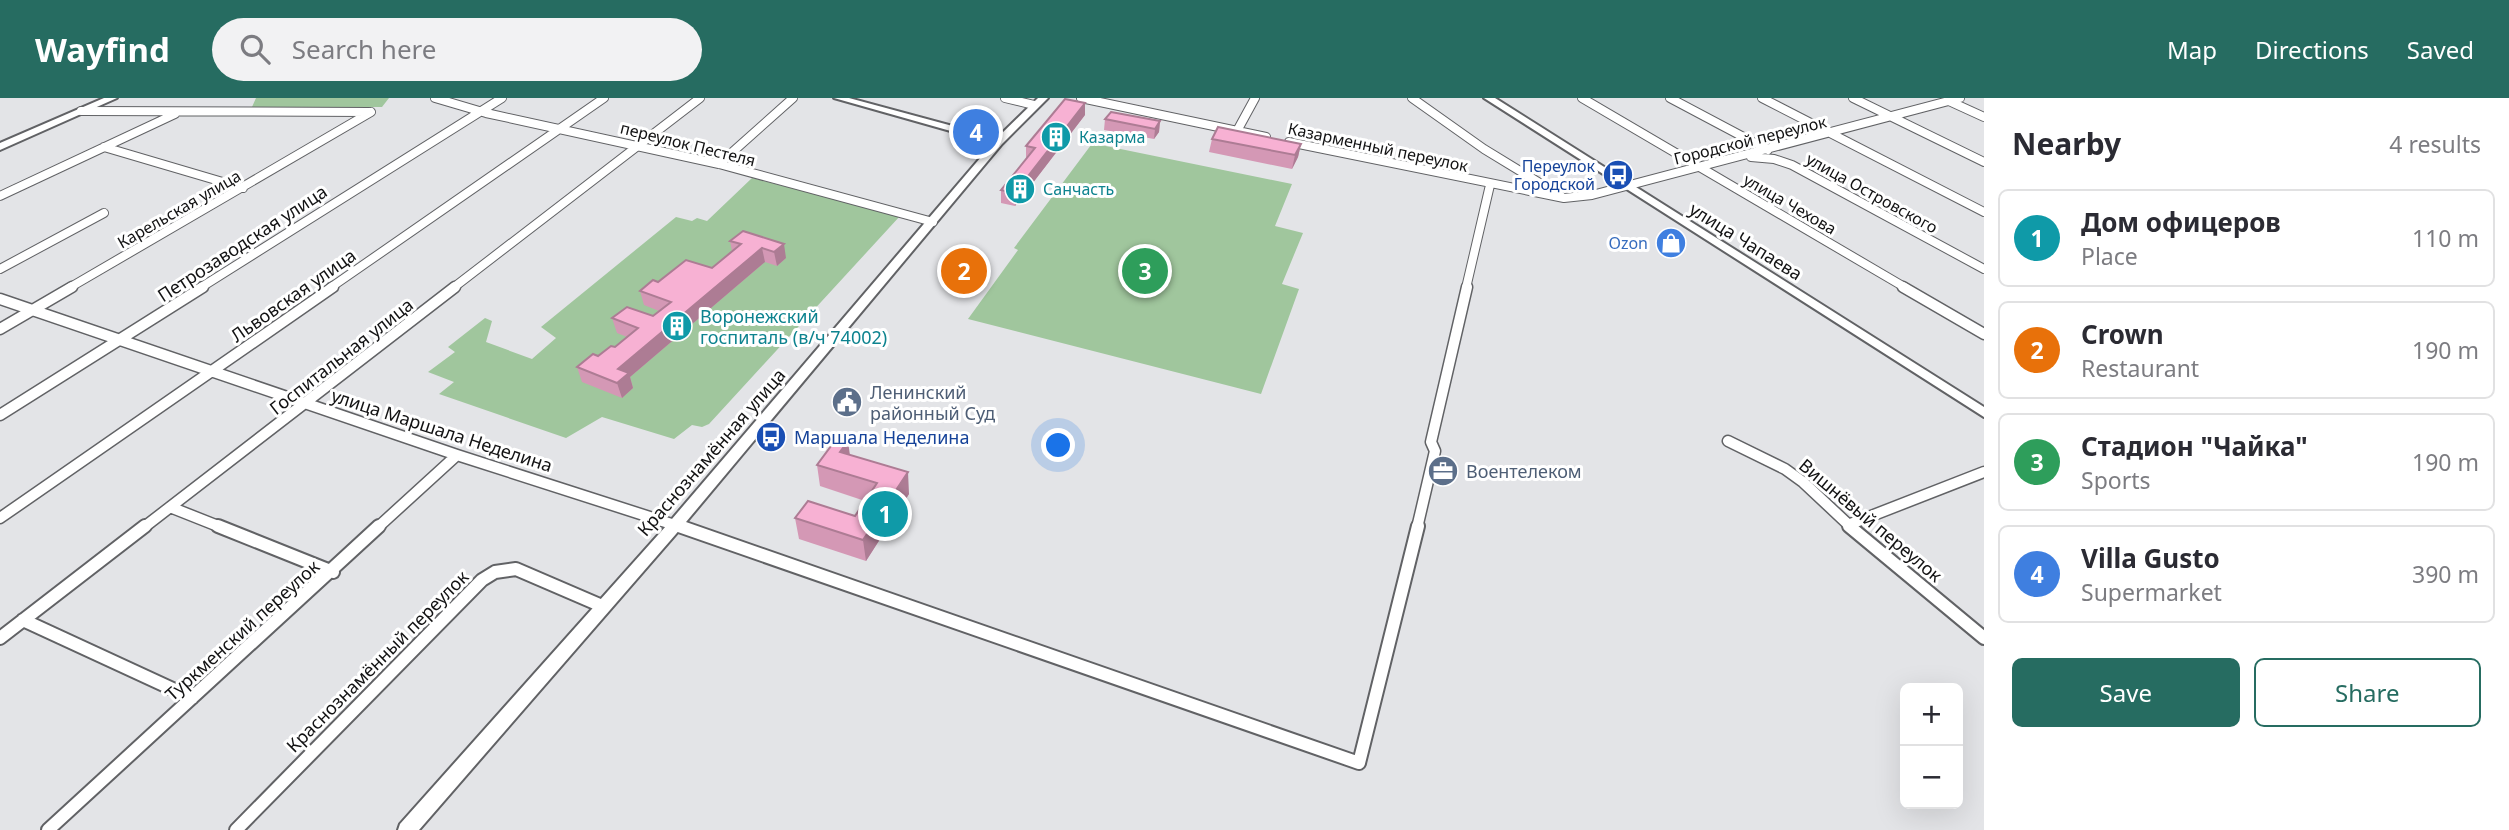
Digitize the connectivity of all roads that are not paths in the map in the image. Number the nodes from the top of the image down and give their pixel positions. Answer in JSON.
{"nodes":[{"id":1,"x":112,"y":98,"type":"edge"},
{"id":2,"x":435,"y":98,"type":"edge"},
{"id":3,"x":502,"y":98,"type":"edge"},
{"id":4,"x":604,"y":98,"type":"edge"},
{"id":5,"x":699,"y":98,"type":"edge"},
{"id":6,"x":793,"y":98,"type":"edge"},
{"id":7,"x":839,"y":98,"type":"edge"},
{"id":8,"x":1043,"y":98,"type":"edge"},
{"id":9,"x":1081,"y":98,"type":"edge"},
{"id":10,"x":1255,"y":98,"type":"edge"},
{"id":11,"x":1412,"y":98,"type":"edge"},
{"id":12,"x":1489,"y":98,"type":"edge"},
{"id":13,"x":1582,"y":98,"type":"edge"},
{"id":14,"x":1670,"y":98,"type":"edge"},
{"id":15,"x":1762,"y":98,"type":"edge"},
{"id":16,"x":1853,"y":98,"type":"edge"},
{"id":17,"x":1960,"y":98,"type":"edge"},
{"id":18,"x":1009,"y":99,"type":"edge"},
{"id":19,"x":1946,"y":99,"type":"edge"},
{"id":20,"x":1034,"y":105,"type":"junction"},
{"id":21,"x":81,"y":111,"type":"junction"},
{"id":22,"x":481,"y":111,"type":"junction"},
{"id":23,"x":180,"y":112,"type":"junction"},
{"id":24,"x":1891,"y":117,"type":"junction"},
{"id":25,"x":1984,"y":117,"type":"edge"},
{"id":26,"x":560,"y":130,"type":"junction"},
{"id":27,"x":1237,"y":131,"type":"junction"},
{"id":28,"x":1832,"y":134,"type":"junction"},
{"id":29,"x":999,"y":142,"type":"junction"},
{"id":30,"x":639,"y":145,"type":"junction"},
{"id":31,"x":0,"y":147,"type":"edge"},
{"id":32,"x":104,"y":147,"type":"junction"},
{"id":33,"x":1768,"y":150,"type":"junction"},
{"id":34,"x":1742,"y":156,"type":"junction"},
{"id":35,"x":1984,"y":162,"type":"edge"},
{"id":36,"x":719,"y":164,"type":"junction"},
{"id":37,"x":1700,"y":167,"type":"junction"},
{"id":38,"x":1490,"y":185,"type":"junction"},
{"id":39,"x":1629,"y":186,"type":"junction"},
{"id":40,"x":243,"y":188,"type":"junction"},
{"id":41,"x":0,"y":196,"type":"edge"},
{"id":42,"x":1564,"y":198,"type":"junction"},
{"id":43,"x":1984,"y":212,"type":"edge"},
{"id":44,"x":104,"y":213,"type":"dead end"},
{"id":45,"x":933,"y":222,"type":"junction"},
{"id":46,"x":0,"y":269,"type":"edge"},
{"id":47,"x":1984,"y":270,"type":"edge"},
{"id":48,"x":0,"y":299,"type":"edge"},
{"id":49,"x":33,"y":310,"type":"junction"},
{"id":50,"x":0,"y":329,"type":"edge"},
{"id":51,"x":1984,"y":334,"type":"edge"},
{"id":52,"x":120,"y":340,"type":"junction"},
{"id":53,"x":210,"y":371,"type":"junction"},
{"id":54,"x":305,"y":404,"type":"junction"},
{"id":55,"x":1984,"y":412,"type":"edge"},
{"id":56,"x":0,"y":415,"type":"edge"},
{"id":57,"x":1728,"y":441,"type":"dead end"},
{"id":58,"x":457,"y":455,"type":"junction"},
{"id":59,"x":1984,"y":472,"type":"edge"},
{"id":60,"x":170,"y":507,"type":"junction"},
{"id":61,"x":0,"y":518,"type":"edge"},
{"id":62,"x":675,"y":525,"type":"junction"},
{"id":63,"x":1848,"y":525,"type":"junction"},
{"id":64,"x":333,"y":572,"type":"junction"},
{"id":65,"x":602,"y":606,"type":"junction"},
{"id":66,"x":23,"y":620,"type":"junction"},
{"id":67,"x":0,"y":638,"type":"edge"},
{"id":68,"x":1984,"y":638,"type":"edge"},
{"id":69,"x":192,"y":698,"type":"junction"},
{"id":70,"x":48,"y":830,"type":"edge"},
{"id":71,"x":236,"y":830,"type":"edge"},
{"id":72,"x":407,"y":830,"type":"edge"}],
"edges":[{"from":1,"to":21,"type":"street"},
{"from":2,"to":22,"type":"street","name":"переулок Пестеля"},
{"from":3,"to":22,"type":"street","name":"Петрозаводская улица"},
{"from":4,"to":26,"type":"street","name":"Львовская улица"},
{"from":5,"to":30,"type":"street","name":"Госпитальная улица"},
{"from":6,"to":36,"type":"street"},
{"from":7,"to":29,"type":"street"},
{"from":8,"to":20,"type":"street","name":"Краснознамённая улица"},
{"from":9,"to":27,"type":"street","name":"Казарменный переулок"},
{"from":10,"to":27,"type":"street"},
{"from":11,"to":42,"type":"street"},
{"from":12,"to":39,"type":"street","name":"улица Чапаева"},
{"from":13,"to":37,"type":"street","name":"улица Чехова"},
{"from":14,"to":33,"type":"street"},
{"from":15,"to":28,"type":"street"},
{"from":16,"to":24,"type":"street"},
{"from":17,"to":19,"type":"street","name":"Городской переулок"},
{"from":18,"to":20,"type":"street"},
{"from":19,"to":24,"type":"street","name":"Городской переулок"},
{"from":19,"to":25,"type":"street"},
{"from":20,"to":29,"type":"street","name":"Краснознамённая улица"},
{"from":21,"to":23,"type":"street"},
{"from":21,"to":31,"type":"street"},
{"from":22,"to":26,"type":"street","name":"переулок Пестеля"},
{"from":22,"to":52,"type":"street","name":"Петрозаводская улица"},
{"from":23,"to":32,"type":"street"},
{"from":23,"to":40,"type":"street","name":"Карельская улица"},
{"from":24,"to":28,"type":"street","name":"Городской переулок"},
{"from":24,"to":35,"type":"street"},
{"from":26,"to":30,"type":"street","name":"переулок Пестеля"},
{"from":26,"to":53,"type":"street","name":"Львовская улица"},
{"from":27,"to":38,"type":"street","name":"Казарменный переулок"},
{"from":28,"to":33,"type":"street","name":"Городской переулок"},
{"from":28,"to":43,"type":"street"},
{"from":29,"to":45,"type":"street","name":"Краснознамённая улица"},
{"from":30,"to":36,"type":"street","name":"переулок Пестеля"},
{"from":30,"to":54,"type":"street","name":"Госпитальная улица"},
{"from":32,"to":40,"type":"street"},
{"from":32,"to":41,"type":"street"},
{"from":33,"to":34,"type":"street","name":"Городской переулок"},
{"from":34,"to":37,"type":"street","name":"Городской переулок"},
{"from":34,"to":47,"type":"street","name":"улица Островского"},
{"from":36,"to":45,"type":"street","name":"переулок Пестеля"},
{"from":37,"to":39,"type":"street","name":"Городской переулок"},
{"from":37,"to":51,"type":"street","name":"улица Чехова"},
{"from":38,"to":42,"type":"street","name":"Казарменный переулок"},
{"from":38,"to":62,"type":"street","name":"улица Маршала Неделина"},
{"from":39,"to":42,"type":"street","name":"Казарменный переулок"},
{"from":39,"to":55,"type":"street","name":"улица Чапаева"},
{"from":40,"to":49,"type":"street","name":"Карельская улица"},
{"from":44,"to":46,"type":"street"},
{"from":45,"to":62,"type":"street","name":"Краснознамённая улица"},
{"from":48,"to":49,"type":"street","name":"улица Маршала Неделина"},
{"from":49,"to":50,"type":"street","name":"Карельская улица"},
{"from":49,"to":52,"type":"street","name":"улица Маршала Неделина"},
{"from":52,"to":53,"type":"street","name":"улица Маршала Неделина"},
{"from":52,"to":56,"type":"street","name":"Петрозаводская улица"},
{"from":53,"to":54,"type":"street","name":"улица Маршала Неделина"},
{"from":53,"to":61,"type":"street","name":"Львовская улица"},
{"from":54,"to":58,"type":"street","name":"улица Маршала Неделина"},
{"from":54,"to":60,"type":"street","name":"Госпитальная улица"},
{"from":57,"to":63,"type":"street","name":"Вишнёвый переулок"},
{"from":58,"to":62,"type":"street","name":"улица Маршала Неделина"},
{"from":58,"to":64,"type":"street","name":"Туркменский переулок"},
{"from":59,"to":63,"type":"street"},
{"from":60,"to":64,"type":"street"},
{"from":60,"to":66,"type":"street","name":"Госпитальная улица"},
{"from":62,"to":65,"type":"street","name":"Краснознамённая улица"},
{"from":63,"to":68,"type":"street","name":"Вишнёвый переулок"},
{"from":64,"to":69,"type":"street","name":"Туркменский переулок"},
{"from":65,"to":71,"type":"street","name":"Краснознамённый переулок"},
{"from":65,"to":72,"type":"street","name":"Краснознамённая улица"},
{"from":66,"to":67,"type":"street","name":"Госпитальная улица"},
{"from":66,"to":69,"type":"street"},
{"from":69,"to":70,"type":"street","name":"Туркменский переулок"}]}
